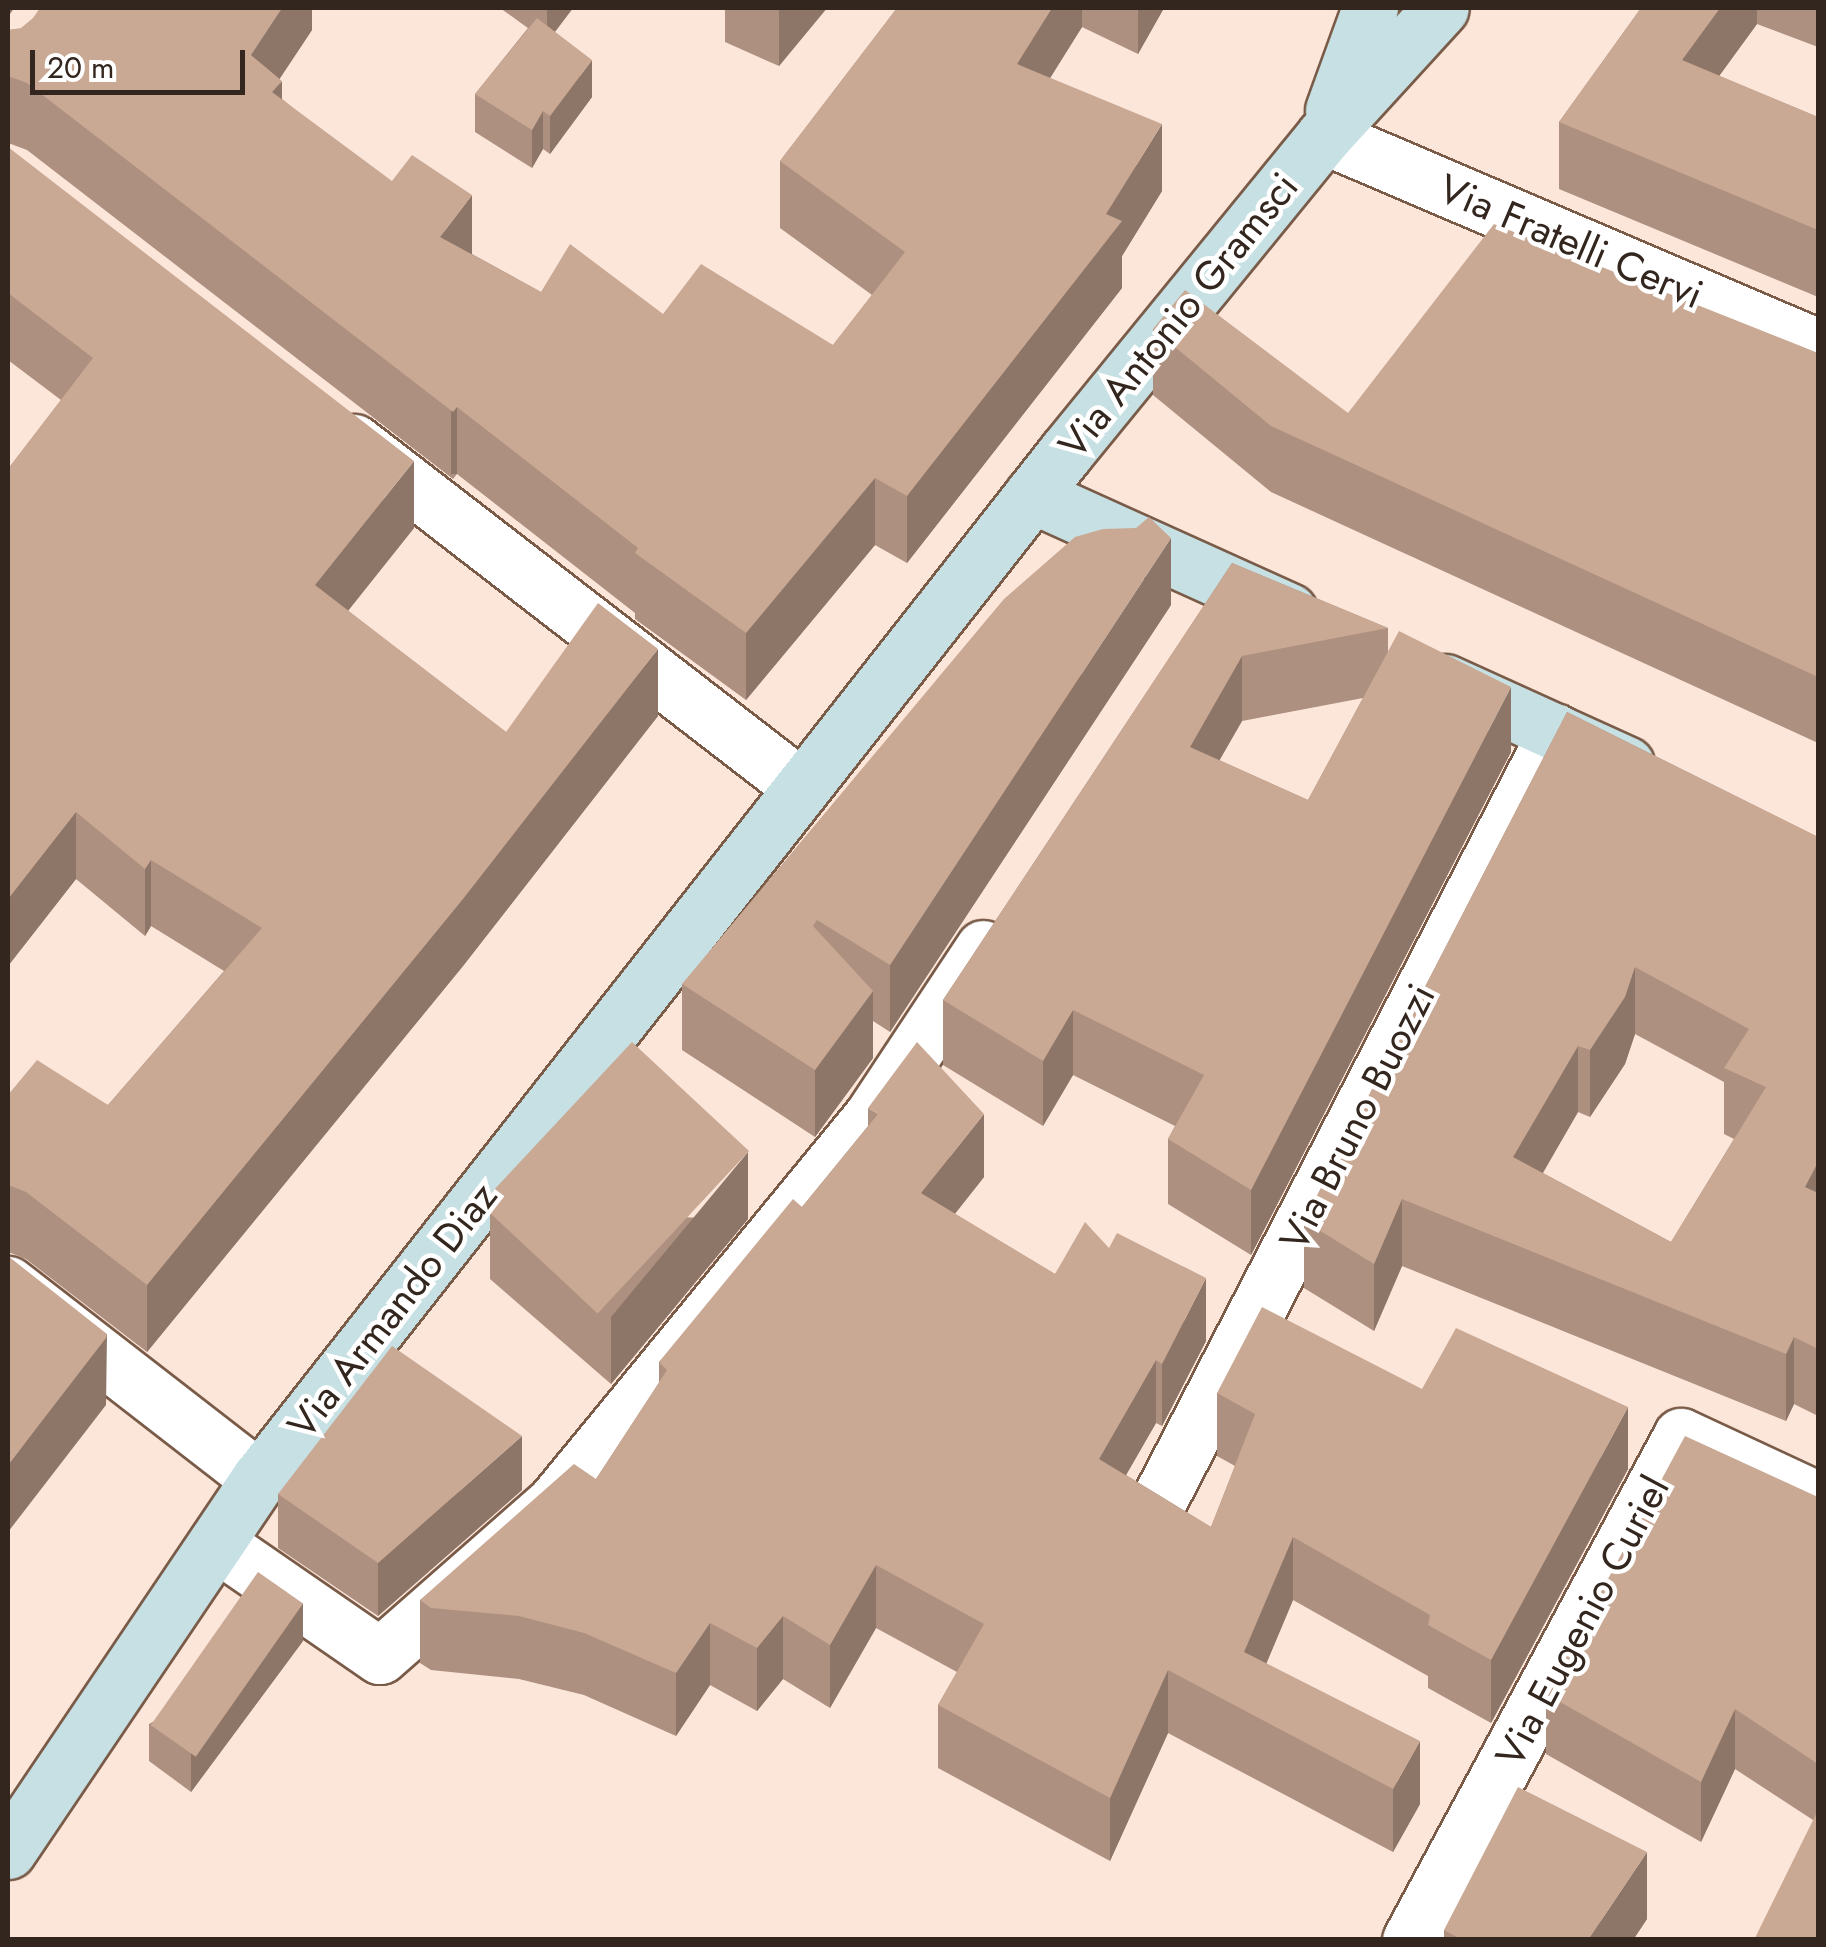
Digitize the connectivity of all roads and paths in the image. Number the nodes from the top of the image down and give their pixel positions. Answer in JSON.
{"nodes":[{"id":1,"x":1370,"y":8,"type":"edge"},
{"id":2,"x":1441,"y":8,"type":"edge"},
{"id":3,"x":1324,"y":136,"type":"junction"},
{"id":4,"x":1818,"y":347,"type":"edge"},
{"id":5,"x":319,"y":415,"type":"edge"},
{"id":6,"x":1032,"y":495,"type":"junction"},
{"id":7,"x":1224,"y":582,"type":"junction"},
{"id":8,"x":1328,"y":629,"type":"edge"},
{"id":9,"x":1192,"y":631,"type":"edge"},
{"id":10,"x":1398,"y":661,"type":"edge"},
{"id":11,"x":1556,"y":732,"type":"junction"},
{"id":12,"x":801,"y":787,"type":"junction"},
{"id":13,"x":1678,"y":788,"type":"edge"},
{"id":14,"x":1010,"y":908,"type":"edge"},
{"id":15,"x":8,"y":1284,"type":"edge"},
{"id":16,"x":259,"y":1479,"type":"junction"},
{"id":17,"x":1818,"y":1500,"type":"edge"},
{"id":18,"x":1158,"y":1502,"type":"edge"},
{"id":19,"x":216,"y":1543,"type":"junction"},
{"id":20,"x":8,"y":1850,"type":"edge"},
{"id":21,"x":1410,"y":1940,"type":"edge"}],
"edges":[{"from":1,"to":3,"type":"street"},
{"from":2,"to":3,"type":"street","name":"Via Antonio Gramsci"},
{"from":3,"to":4,"type":"street","name":"Via Fratelli Cervi"},
{"from":3,"to":6,"type":"street","name":"Via Antonio Gramsci"},
{"from":5,"to":12,"type":"street"},
{"from":6,"to":7,"type":"street"},
{"from":6,"to":12,"type":"street","name":"Via Antonio Gramsci"},
{"from":7,"to":8,"type":"street"},
{"from":7,"to":9,"type":"street"},
{"from":10,"to":11,"type":"street"},
{"from":11,"to":13,"type":"street"},
{"from":11,"to":18,"type":"street","name":"Via Bruno Buozzi"},
{"from":12,"to":16,"type":"street","name":"Via Armando Diaz"},
{"from":14,"to":19,"type":"street"},
{"from":15,"to":16,"type":"street"},
{"from":16,"to":19,"type":"street","name":"Via Armando Diaz"},
{"from":17,"to":21,"type":"street","name":"Via Eugenio Curiel"},
{"from":19,"to":20,"type":"street","name":"Via Armando Diaz"}]}
